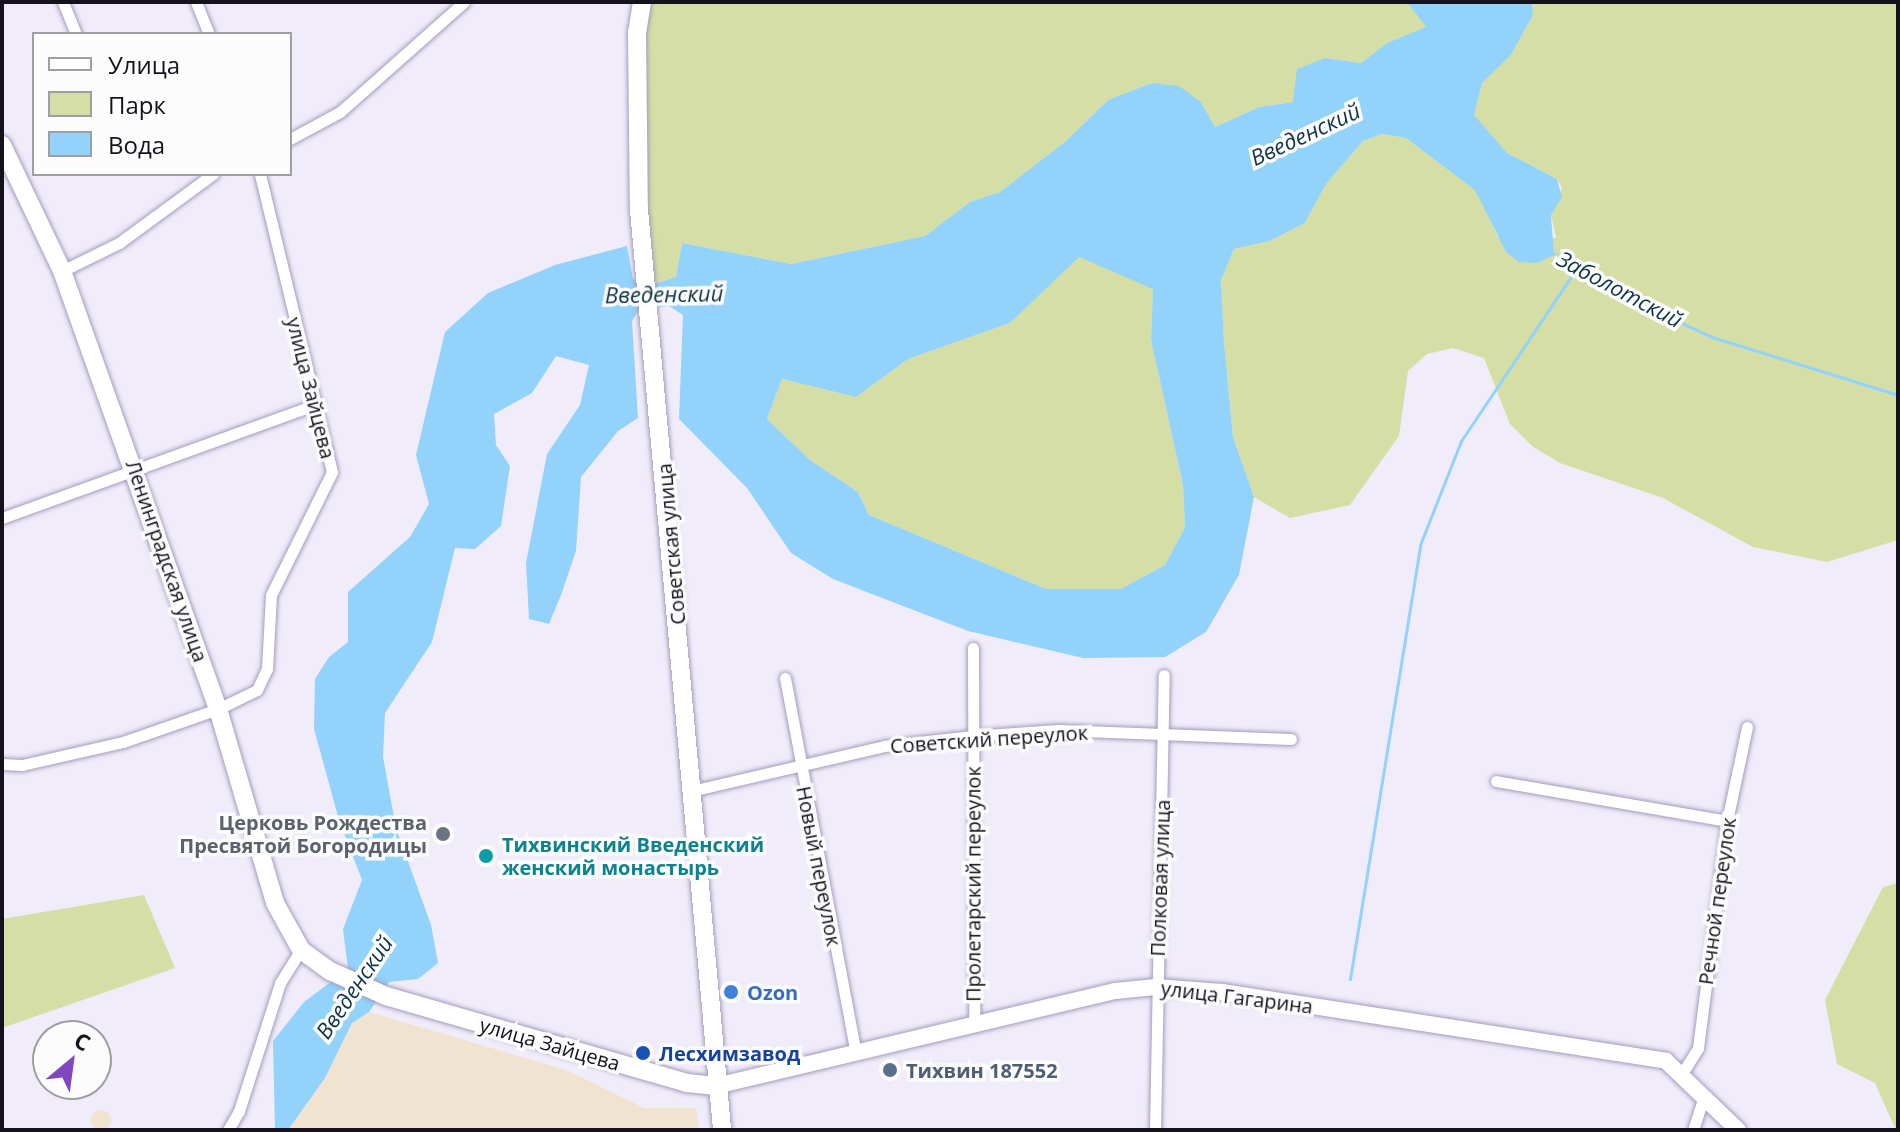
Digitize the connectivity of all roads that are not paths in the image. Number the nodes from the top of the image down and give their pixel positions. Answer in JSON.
{"nodes":[{"id":1,"x":63,"y":2,"type":"edge"},
{"id":2,"x":196,"y":2,"type":"edge"},
{"id":3,"x":464,"y":2,"type":"edge"},
{"id":4,"x":642,"y":2,"type":"edge"},
{"id":5,"x":75,"y":32,"type":"edge"},
{"id":6,"x":208,"y":32,"type":"edge"},
{"id":7,"x":292,"y":138,"type":"edge"},
{"id":8,"x":2,"y":145,"type":"edge"},
{"id":9,"x":210,"y":176,"type":"edge"},
{"id":10,"x":260,"y":176,"type":"edge"},
{"id":11,"x":62,"y":271,"type":"junction"},
{"id":12,"x":317,"y":404,"type":"junction"},
{"id":13,"x":137,"y":472,"type":"junction"},
{"id":14,"x":2,"y":518,"type":"edge"},
{"id":15,"x":973,"y":648,"type":"dead end"},
{"id":16,"x":1164,"y":675,"type":"dead end"},
{"id":17,"x":785,"y":678,"type":"dead end"},
{"id":18,"x":218,"y":709,"type":"junction"},
{"id":19,"x":1747,"y":727,"type":"dead end"},
{"id":20,"x":1164,"y":733,"type":"junction"},
{"id":21,"x":972,"y":736,"type":"junction"},
{"id":22,"x":1291,"y":739,"type":"dead end"},
{"id":23,"x":2,"y":764,"type":"edge"},
{"id":24,"x":799,"y":769,"type":"junction"},
{"id":25,"x":1496,"y":781,"type":"dead end"},
{"id":26,"x":691,"y":791,"type":"junction"},
{"id":27,"x":1727,"y":821,"type":"junction"},
{"id":28,"x":301,"y":950,"type":"junction"},
{"id":29,"x":330,"y":971,"type":"joint"},
{"id":30,"x":1156,"y":987,"type":"junction"},
{"id":31,"x":974,"y":1024,"type":"junction"},
{"id":32,"x":856,"y":1053,"type":"junction"},
{"id":33,"x":1683,"y":1072,"type":"junction"},
{"id":34,"x":716,"y":1086,"type":"junction"},
{"id":35,"x":1703,"y":1099,"type":"junction"},
{"id":36,"x":228,"y":1130,"type":"edge"},
{"id":37,"x":722,"y":1130,"type":"edge"},
{"id":38,"x":1155,"y":1130,"type":"edge"},
{"id":39,"x":1693,"y":1130,"type":"edge"},
{"id":40,"x":1738,"y":1130,"type":"edge"}],
"edges":[{"from":1,"to":5,"type":"street"},
{"from":2,"to":6,"type":"street"},
{"from":3,"to":7,"type":"street"},
{"from":4,"to":26,"type":"main road","name":"Советская улица"},
{"from":8,"to":11,"type":"main road","name":"Ленинградская улица"},
{"from":9,"to":11,"type":"street"},
{"from":10,"to":12,"type":"street","name":"улица Зайцева"},
{"from":11,"to":13,"type":"main road","name":"Ленинградская улица"},
{"from":12,"to":13,"type":"street"},
{"from":12,"to":18,"type":"street","name":"улица Зайцева"},
{"from":13,"to":14,"type":"street"},
{"from":13,"to":18,"type":"main road","name":"Ленинградская улица"},
{"from":15,"to":21,"type":"street","name":"Пролетарский переулок"},
{"from":16,"to":20,"type":"street","name":"Полковая улица"},
{"from":17,"to":24,"type":"street","name":"Новый переулок"},
{"from":18,"to":23,"type":"street","name":"улица Зайцева"},
{"from":18,"to":28,"type":"main road","name":"Ленинградская улица"},
{"from":19,"to":27,"type":"street","name":"Речной переулок"},
{"from":20,"to":21,"type":"street","name":"Советский переулок"},
{"from":20,"to":22,"type":"street","name":"Советский переулок"},
{"from":20,"to":30,"type":"street","name":"Полковая улица"},
{"from":21,"to":24,"type":"street","name":"Советский переулок"},
{"from":21,"to":31,"type":"street","name":"Пролетарский переулок"},
{"from":24,"to":26,"type":"street","name":"Советский переулок"},
{"from":24,"to":32,"type":"street","name":"Новый переулок"},
{"from":25,"to":27,"type":"street"},
{"from":26,"to":34,"type":"main road","name":"Советская улица"},
{"from":27,"to":33,"type":"street","name":"Речной переулок"},
{"from":28,"to":29,"type":"main road","name":"Ленинградская улица"},
{"from":28,"to":36,"type":"street"},
{"from":29,"to":34,"type":"main road","name":"улица Зайцева"},
{"from":30,"to":31,"type":"street","name":"улица Гагарина"},
{"from":30,"to":33,"type":"street","name":"улица Гагарина"},
{"from":30,"to":38,"type":"street","name":"Полковая улица"},
{"from":31,"to":32,"type":"street","name":"улица Гагарина"},
{"from":32,"to":34,"type":"street","name":"улица Гагарина"},
{"from":33,"to":35,"type":"street"},
{"from":34,"to":37,"type":"main road","name":"Советская улица"},
{"from":35,"to":39,"type":"street"},
{"from":35,"to":40,"type":"street"}]}
